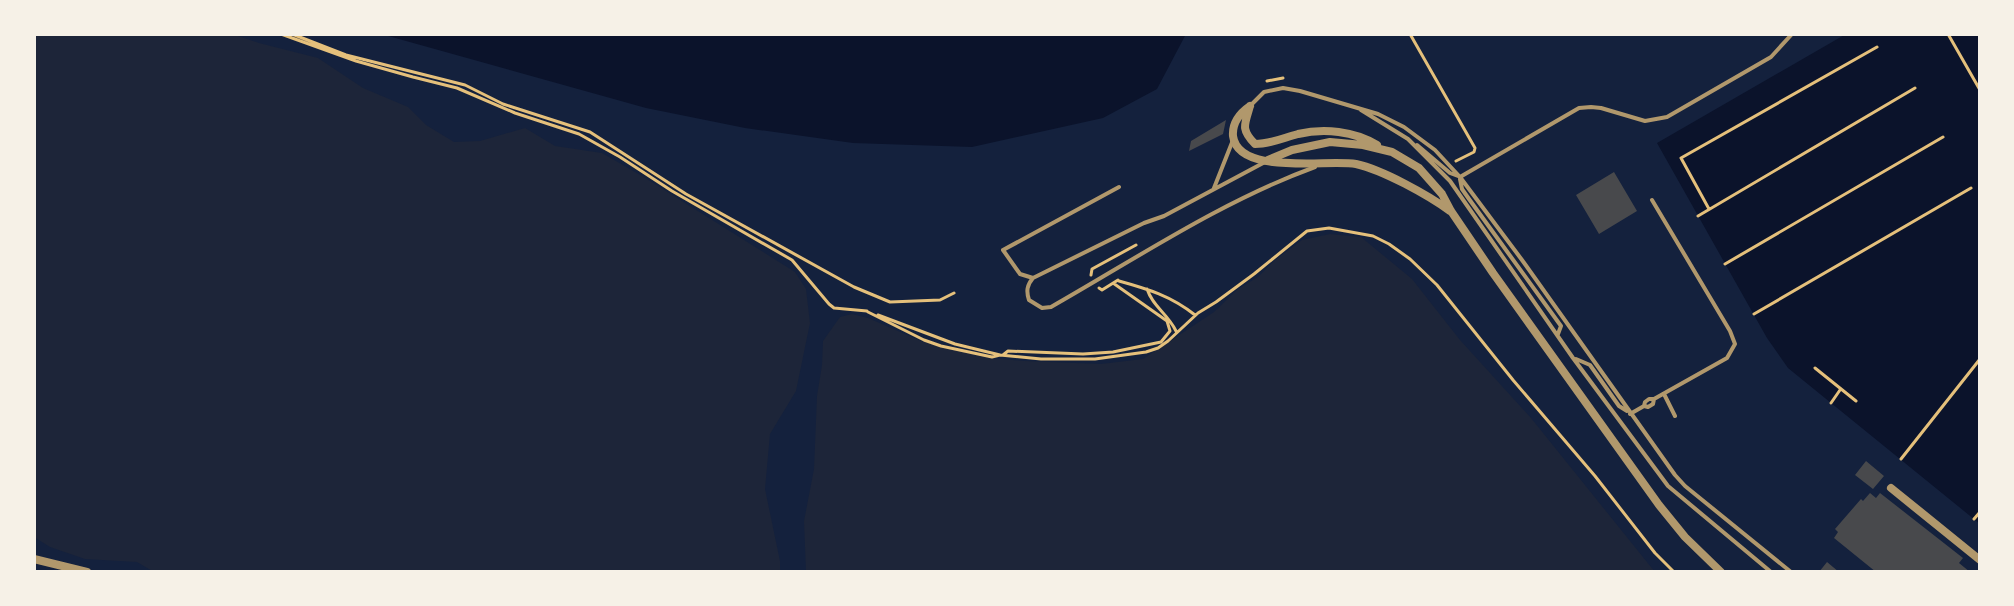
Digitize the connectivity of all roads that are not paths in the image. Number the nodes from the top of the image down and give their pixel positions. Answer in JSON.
{"nodes":[{"id":1,"x":1792,"y":34,"type":"edge"},
{"id":2,"x":1250,"y":106,"type":"junction"},
{"id":3,"x":1355,"y":107,"type":"junction"},
{"id":4,"x":1233,"y":138,"type":"junction"},
{"id":5,"x":1408,"y":139,"type":"junction"},
{"id":6,"x":1385,"y":150,"type":"junction"},
{"id":7,"x":1268,"y":160,"type":"junction"},
{"id":8,"x":1328,"y":162,"type":"junction"},
{"id":9,"x":1460,"y":177,"type":"junction"},
{"id":10,"x":1119,"y":187,"type":"dead end"},
{"id":11,"x":1213,"y":190,"type":"junction"},
{"id":12,"x":1469,"y":199,"type":"junction"},
{"id":13,"x":1652,"y":200,"type":"dead end"},
{"id":14,"x":1470,"y":209,"type":"junction"},
{"id":15,"x":1451,"y":211,"type":"junction"},
{"id":16,"x":1033,"y":278,"type":"junction"},
{"id":17,"x":1557,"y":334,"type":"junction"},
{"id":18,"x":1573,"y":358,"type":"junction"},
{"id":19,"x":1664,"y":394,"type":"junction"},
{"id":20,"x":1630,"y":414,"type":"junction"},
{"id":21,"x":1675,"y":416,"type":"dead end"},
{"id":22,"x":1891,"y":488,"type":"dead end"},
{"id":23,"x":34,"y":559,"type":"edge"},
{"id":24,"x":1980,"y":560,"type":"edge"},
{"id":25,"x":58,"y":568,"type":"edge"},
{"id":26,"x":87,"y":572,"type":"edge"},
{"id":27,"x":1721,"y":572,"type":"edge"},
{"id":28,"x":1771,"y":572,"type":"edge"},
{"id":29,"x":1791,"y":572,"type":"edge"}],
"edges":[{"from":1,"to":9,"type":"lane"},
{"from":2,"to":3,"type":"lane"},
{"from":2,"to":4,"type":"street"},
{"from":2,"to":6,"type":"street"},
{"from":3,"to":5,"type":"lane"},
{"from":3,"to":9,"type":"lane"},
{"from":4,"to":7,"type":"street"},
{"from":4,"to":11,"type":"lane"},
{"from":5,"to":9,"type":"lane"},
{"from":5,"to":14,"type":"lane"},
{"from":6,"to":7,"type":"street"},
{"from":6,"to":15,"type":"street"},
{"from":7,"to":8,"type":"street"},
{"from":7,"to":11,"type":"lane"},
{"from":8,"to":15,"type":"street"},
{"from":8,"to":16,"type":"lane"},
{"from":9,"to":12,"type":"lane"},
{"from":9,"to":20,"type":"lane"},
{"from":10,"to":16,"type":"lane"},
{"from":11,"to":16,"type":"lane"},
{"from":12,"to":14,"type":"lane"},
{"from":12,"to":17,"type":"lane"},
{"from":13,"to":19,"type":"lane"},
{"from":14,"to":17,"type":"lane"},
{"from":15,"to":27,"type":"street"},
{"from":17,"to":18,"type":"lane"},
{"from":18,"to":20,"type":"lane"},
{"from":18,"to":28,"type":"lane"},
{"from":19,"to":20,"type":"lane"},
{"from":19,"to":21,"type":"lane"},
{"from":20,"to":29,"type":"lane"},
{"from":22,"to":24,"type":"street"},
{"from":23,"to":25,"type":"street"},
{"from":25,"to":26,"type":"street"}]}
